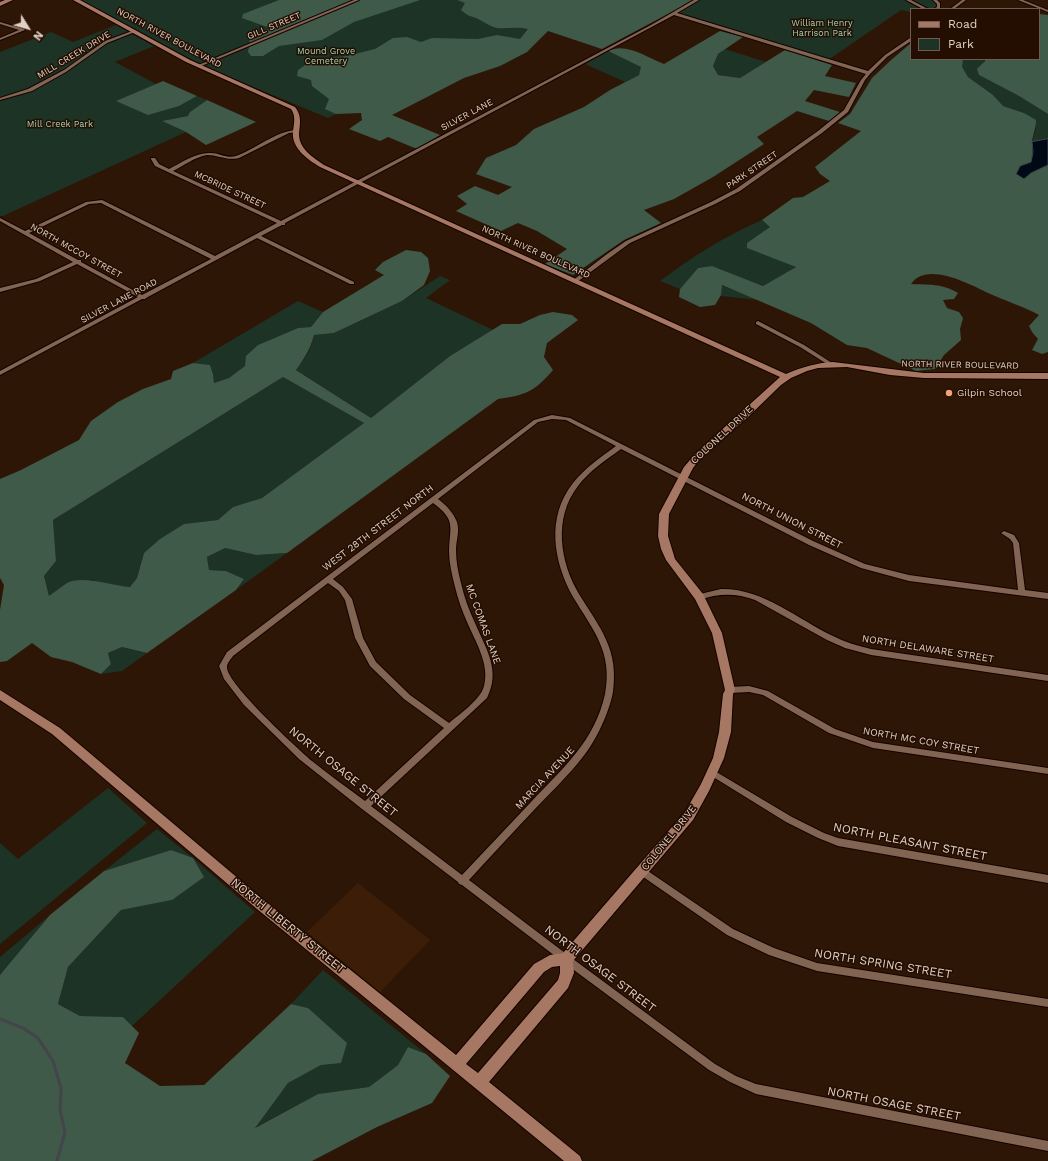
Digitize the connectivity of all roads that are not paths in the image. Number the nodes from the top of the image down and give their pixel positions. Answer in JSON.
{"nodes":[{"id":1,"x":10,"y":0,"type":"edge"},
{"id":2,"x":76,"y":0,"type":"edge"},
{"id":3,"x":357,"y":0,"type":"edge"},
{"id":4,"x":697,"y":0,"type":"edge"},
{"id":5,"x":908,"y":0,"type":"edge"},
{"id":6,"x":935,"y":0,"type":"edge"},
{"id":7,"x":964,"y":0,"type":"edge"},
{"id":8,"x":1020,"y":0,"type":"edge"},
{"id":9,"x":0,"y":4,"type":"edge"},
{"id":10,"x":924,"y":8,"type":"edge"},
{"id":11,"x":938,"y":8,"type":"edge"},
{"id":12,"x":953,"y":8,"type":"edge"},
{"id":13,"x":1048,"y":11,"type":"edge"},
{"id":14,"x":673,"y":13,"type":"junction"},
{"id":15,"x":0,"y":23,"type":"edge"},
{"id":16,"x":133,"y":32,"type":"junction"},
{"id":17,"x":0,"y":38,"type":"edge"},
{"id":18,"x":910,"y":40,"type":"edge"},
{"id":19,"x":198,"y":66,"type":"junction"},
{"id":20,"x":869,"y":73,"type":"junction"},
{"id":21,"x":0,"y":99,"type":"edge"},
{"id":22,"x":296,"y":131,"type":"junction"},
{"id":23,"x":153,"y":159,"type":"dead end"},
{"id":24,"x":169,"y":171,"type":"junction"},
{"id":25,"x":359,"y":183,"type":"junction"},
{"id":26,"x":0,"y":218,"type":"edge"},
{"id":27,"x":283,"y":224,"type":"junction"},
{"id":28,"x":26,"y":232,"type":"junction"},
{"id":29,"x":258,"y":237,"type":"junction"},
{"id":30,"x":245,"y":244,"type":"joint"},
{"id":31,"x":216,"y":259,"type":"junction"},
{"id":32,"x":79,"y":261,"type":"junction"},
{"id":33,"x":575,"y":281,"type":"junction"},
{"id":34,"x":352,"y":283,"type":"dead end"},
{"id":35,"x":0,"y":290,"type":"edge"},
{"id":36,"x":144,"y":298,"type":"junction"},
{"id":37,"x":758,"y":323,"type":"dead end"},
{"id":38,"x":829,"y":363,"type":"junction"},
{"id":39,"x":0,"y":373,"type":"edge"},
{"id":40,"x":787,"y":376,"type":"junction"},
{"id":41,"x":1048,"y":376,"type":"edge"},
{"id":42,"x":544,"y":417,"type":"joint"},
{"id":43,"x":621,"y":446,"type":"junction"},
{"id":44,"x":683,"y":477,"type":"junction"},
{"id":45,"x":433,"y":499,"type":"junction"},
{"id":46,"x":1004,"y":533,"type":"dead end"},
{"id":47,"x":328,"y":579,"type":"junction"},
{"id":48,"x":1022,"y":593,"type":"junction"},
{"id":49,"x":1048,"y":596,"type":"edge"},
{"id":50,"x":699,"y":597,"type":"junction"},
{"id":51,"x":227,"y":659,"type":"joint"},
{"id":52,"x":1048,"y":678,"type":"edge"},
{"id":53,"x":730,"y":690,"type":"junction"},
{"id":54,"x":0,"y":694,"type":"edge"},
{"id":55,"x":450,"y":728,"type":"junction"},
{"id":56,"x":1048,"y":771,"type":"edge"},
{"id":57,"x":713,"y":773,"type":"junction"},
{"id":58,"x":365,"y":807,"type":"junction"},
{"id":59,"x":642,"y":871,"type":"junction"},
{"id":60,"x":1048,"y":879,"type":"edge"},
{"id":61,"x":462,"y":881,"type":"junction"},
{"id":62,"x":566,"y":959,"type":"junction"},
{"id":63,"x":1048,"y":1003,"type":"edge"},
{"id":64,"x":457,"y":1064,"type":"junction"},
{"id":65,"x":480,"y":1082,"type":"junction"},
{"id":66,"x":1048,"y":1146,"type":"edge"},
{"id":67,"x":575,"y":1161,"type":"edge"}],
"edges":[{"from":1,"to":9,"type":"main road"},
{"from":2,"to":16,"type":"main road","name":"NORTH RIVER BOULEVARD"},
{"from":3,"to":19,"type":"street","name":"GILL STREET"},
{"from":4,"to":14,"type":"street","name":"SILVER LANE"},
{"from":5,"to":10,"type":"street"},
{"from":6,"to":11,"type":"street"},
{"from":7,"to":12,"type":"street"},
{"from":8,"to":13,"type":"street"},
{"from":14,"to":20,"type":"street"},
{"from":14,"to":25,"type":"street","name":"SILVER LANE"},
{"from":15,"to":17,"type":"street"},
{"from":16,"to":19,"type":"main road","name":"NORTH RIVER BOULEVARD"},
{"from":16,"to":21,"type":"street","name":"MILL CREEK DRIVE"},
{"from":18,"to":20,"type":"street","name":"PARK STREET"},
{"from":19,"to":22,"type":"main road","name":"NORTH RIVER BOULEVARD"},
{"from":20,"to":33,"type":"street","name":"PARK STREET"},
{"from":22,"to":24,"type":"street"},
{"from":22,"to":25,"type":"main road","name":"NORTH RIVER BOULEVARD"},
{"from":23,"to":24,"type":"street","name":"MCBRIDE STREET"},
{"from":24,"to":27,"type":"street","name":"MCBRIDE STREET"},
{"from":25,"to":27,"type":"street","name":"SILVER LANE"},
{"from":25,"to":33,"type":"main road","name":"NORTH RIVER BOULEVARD"},
{"from":26,"to":28,"type":"street","name":"NORTH MCCOY STREET"},
{"from":27,"to":29,"type":"street","name":"SILVER LANE"},
{"from":28,"to":31,"type":"street"},
{"from":28,"to":32,"type":"street","name":"NORTH MCCOY STREET"},
{"from":29,"to":30,"type":"street","name":"SILVER LANE"},
{"from":29,"to":34,"type":"street"},
{"from":30,"to":31,"type":"street","name":"SILVER LANE ROAD"},
{"from":31,"to":36,"type":"street","name":"SILVER LANE ROAD"},
{"from":32,"to":35,"type":"street"},
{"from":32,"to":36,"type":"street","name":"NORTH MCCOY STREET"},
{"from":33,"to":40,"type":"main road","name":"NORTH RIVER BOULEVARD"},
{"from":36,"to":39,"type":"street","name":"SILVER LANE ROAD"},
{"from":37,"to":38,"type":"street"},
{"from":38,"to":40,"type":"main road","name":"NORTH RIVER BOULEVARD"},
{"from":38,"to":41,"type":"main road","name":"NORTH RIVER BOULEVARD"},
{"from":40,"to":44,"type":"main road","name":"COLONEL DRIVE"},
{"from":42,"to":43,"type":"street","name":"NORTH UNION STREET"},
{"from":42,"to":45,"type":"street","name":"WEST 28TH STREET NORTH"},
{"from":43,"to":44,"type":"street","name":"NORTH UNION STREET"},
{"from":43,"to":61,"type":"street","name":"MARCIA AVENUE"},
{"from":44,"to":48,"type":"street","name":"NORTH UNION STREET"},
{"from":44,"to":50,"type":"main road","name":"COLONEL DRIVE"},
{"from":45,"to":47,"type":"street","name":"WEST 28TH STREET NORTH"},
{"from":45,"to":55,"type":"street","name":"MC COMAS LANE"},
{"from":46,"to":48,"type":"street"},
{"from":47,"to":51,"type":"street","name":"WEST 28TH STREET NORTH"},
{"from":47,"to":55,"type":"street"},
{"from":48,"to":49,"type":"street","name":"NORTH UNION STREET"},
{"from":50,"to":52,"type":"street","name":"NORTH DELAWARE STREET"},
{"from":50,"to":53,"type":"main road","name":"COLONEL DRIVE"},
{"from":51,"to":58,"type":"street","name":"NORTH OSAGE STREET"},
{"from":53,"to":56,"type":"street","name":"NORTH MC COY STREET"},
{"from":53,"to":57,"type":"main road","name":"COLONEL DRIVE"},
{"from":54,"to":64,"type":"main road","name":"NORTH LIBERTY STREET"},
{"from":55,"to":58,"type":"street","name":"MC COMAS LANE"},
{"from":57,"to":59,"type":"main road","name":"COLONEL DRIVE"},
{"from":57,"to":60,"type":"street","name":"NORTH PLEASANT STREET"},
{"from":58,"to":61,"type":"street","name":"NORTH OSAGE STREET"},
{"from":59,"to":62,"type":"main road","name":"COLONEL DRIVE"},
{"from":59,"to":63,"type":"street","name":"NORTH SPRING STREET"},
{"from":61,"to":62,"type":"street","name":"NORTH OSAGE STREET"},
{"from":62,"to":64,"type":"main road"},
{"from":62,"to":65,"type":"main road"},
{"from":62,"to":66,"type":"street","name":"NORTH OSAGE STREET"},
{"from":64,"to":65,"type":"main road","name":"NORTH LIBERTY STREET"},
{"from":65,"to":67,"type":"main road","name":"NORTH LIBERTY STREET"}]}
